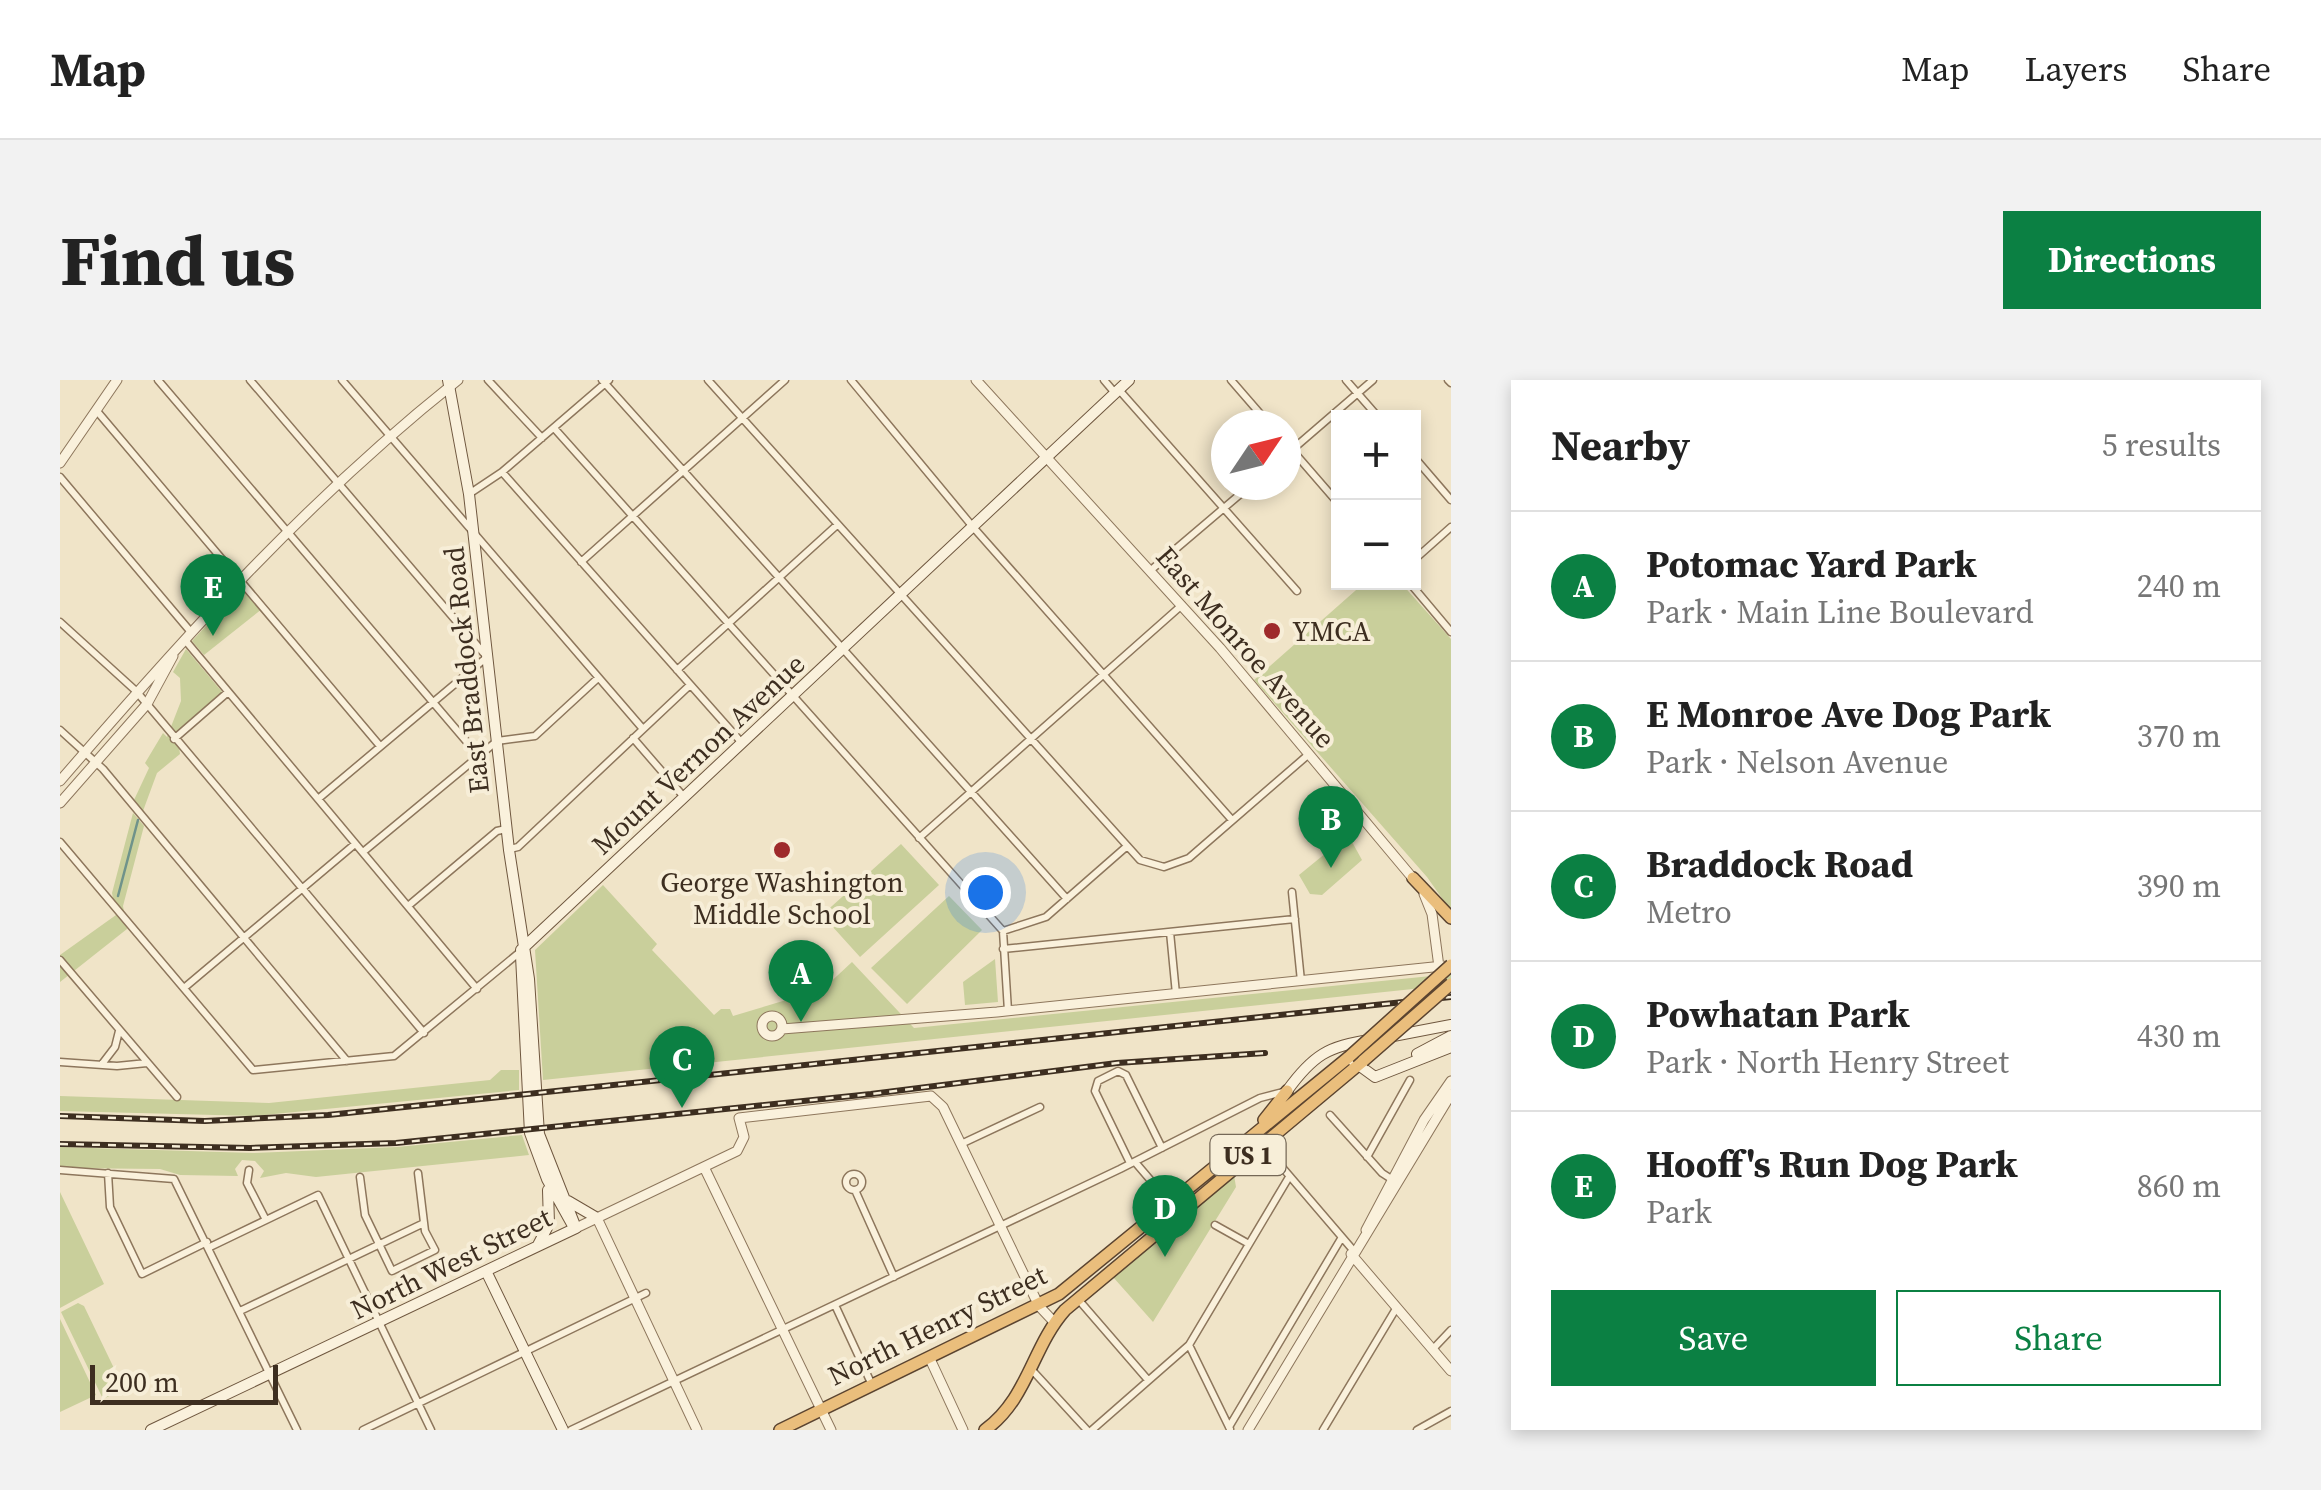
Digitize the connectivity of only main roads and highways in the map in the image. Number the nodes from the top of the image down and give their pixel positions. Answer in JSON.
{"nodes":[{"id":1,"x":1129,"y":380,"type":"edge"},
{"id":2,"x":452,"y":382,"type":"edge"},
{"id":3,"x":1413,"y":878,"type":"road end"},
{"id":4,"x":1451,"y":918,"type":"edge"},
{"id":5,"x":522,"y":950,"type":"junction"},
{"id":6,"x":1447,"y":966,"type":"edge"},
{"id":7,"x":1451,"y":984,"type":"edge"},
{"id":8,"x":1451,"y":1026,"type":"edge"},
{"id":9,"x":1451,"y":1036,"type":"edge"},
{"id":10,"x":1451,"y":1047,"type":"edge"},
{"id":11,"x":1353,"y":1062,"type":"junction"},
{"id":12,"x":1287,"y":1091,"type":"joint"},
{"id":13,"x":1238,"y":1149,"type":"junction"},
{"id":14,"x":546,"y":1179,"type":"junction"},
{"id":15,"x":562,"y":1195,"type":"junction"},
{"id":16,"x":1175,"y":1209,"type":"junction"},
{"id":17,"x":597,"y":1218,"type":"road end"},
{"id":18,"x":576,"y":1228,"type":"junction"},
{"id":19,"x":536,"y":1248,"type":"junction"},
{"id":20,"x":486,"y":1271,"type":"junction"},
{"id":21,"x":159,"y":1428,"type":"edge"},
{"id":22,"x":567,"y":1430,"type":"edge"},
{"id":23,"x":780,"y":1430,"type":"edge"},
{"id":24,"x":985,"y":1430,"type":"edge"}],
"edges":[{"from":1,"to":5,"type":"main road","name":"Mount Vernon Avenue"},
{"from":2,"to":5,"type":"main road","name":"East Braddock Road"},
{"from":3,"to":4,"type":"highway"},
{"from":5,"to":14,"type":"main road","name":"East Braddock Road"},
{"from":5,"to":15,"type":"main road","name":"East Braddock Road"},
{"from":6,"to":11,"type":"highway","number":"US 1","bridge":true},
{"from":7,"to":11,"type":"highway","number":"US 1","bridge":true},
{"from":8,"to":12,"type":"main road"},
{"from":9,"to":11,"type":"main road"},
{"from":10,"to":11,"type":"main road"},
{"from":11,"to":13,"type":"highway","name":"North Henry Street","number":"US 1"},
{"from":11,"to":16,"type":"highway","name":"North Henry Street","number":"US 1"},
{"from":12,"to":13,"type":"highway"},
{"from":13,"to":16,"type":"highway","name":"North Henry Street","number":"US 1"},
{"from":14,"to":18,"type":"main road","name":"East Braddock Road"},
{"from":14,"to":19,"type":"main road"},
{"from":15,"to":17,"type":"main road"},
{"from":15,"to":18,"type":"main road","name":"East Braddock Road"},
{"from":16,"to":23,"type":"highway","name":"North Henry Street","number":"US 1"},
{"from":16,"to":24,"type":"highway","name":"North Henry Street","number":"US 1"},
{"from":18,"to":19,"type":"main road","name":"North West Street"},
{"from":19,"to":20,"type":"main road","name":"North West Street"},
{"from":20,"to":21,"type":"main road","name":"North West Street"},
{"from":20,"to":22,"type":"main road"}]}
